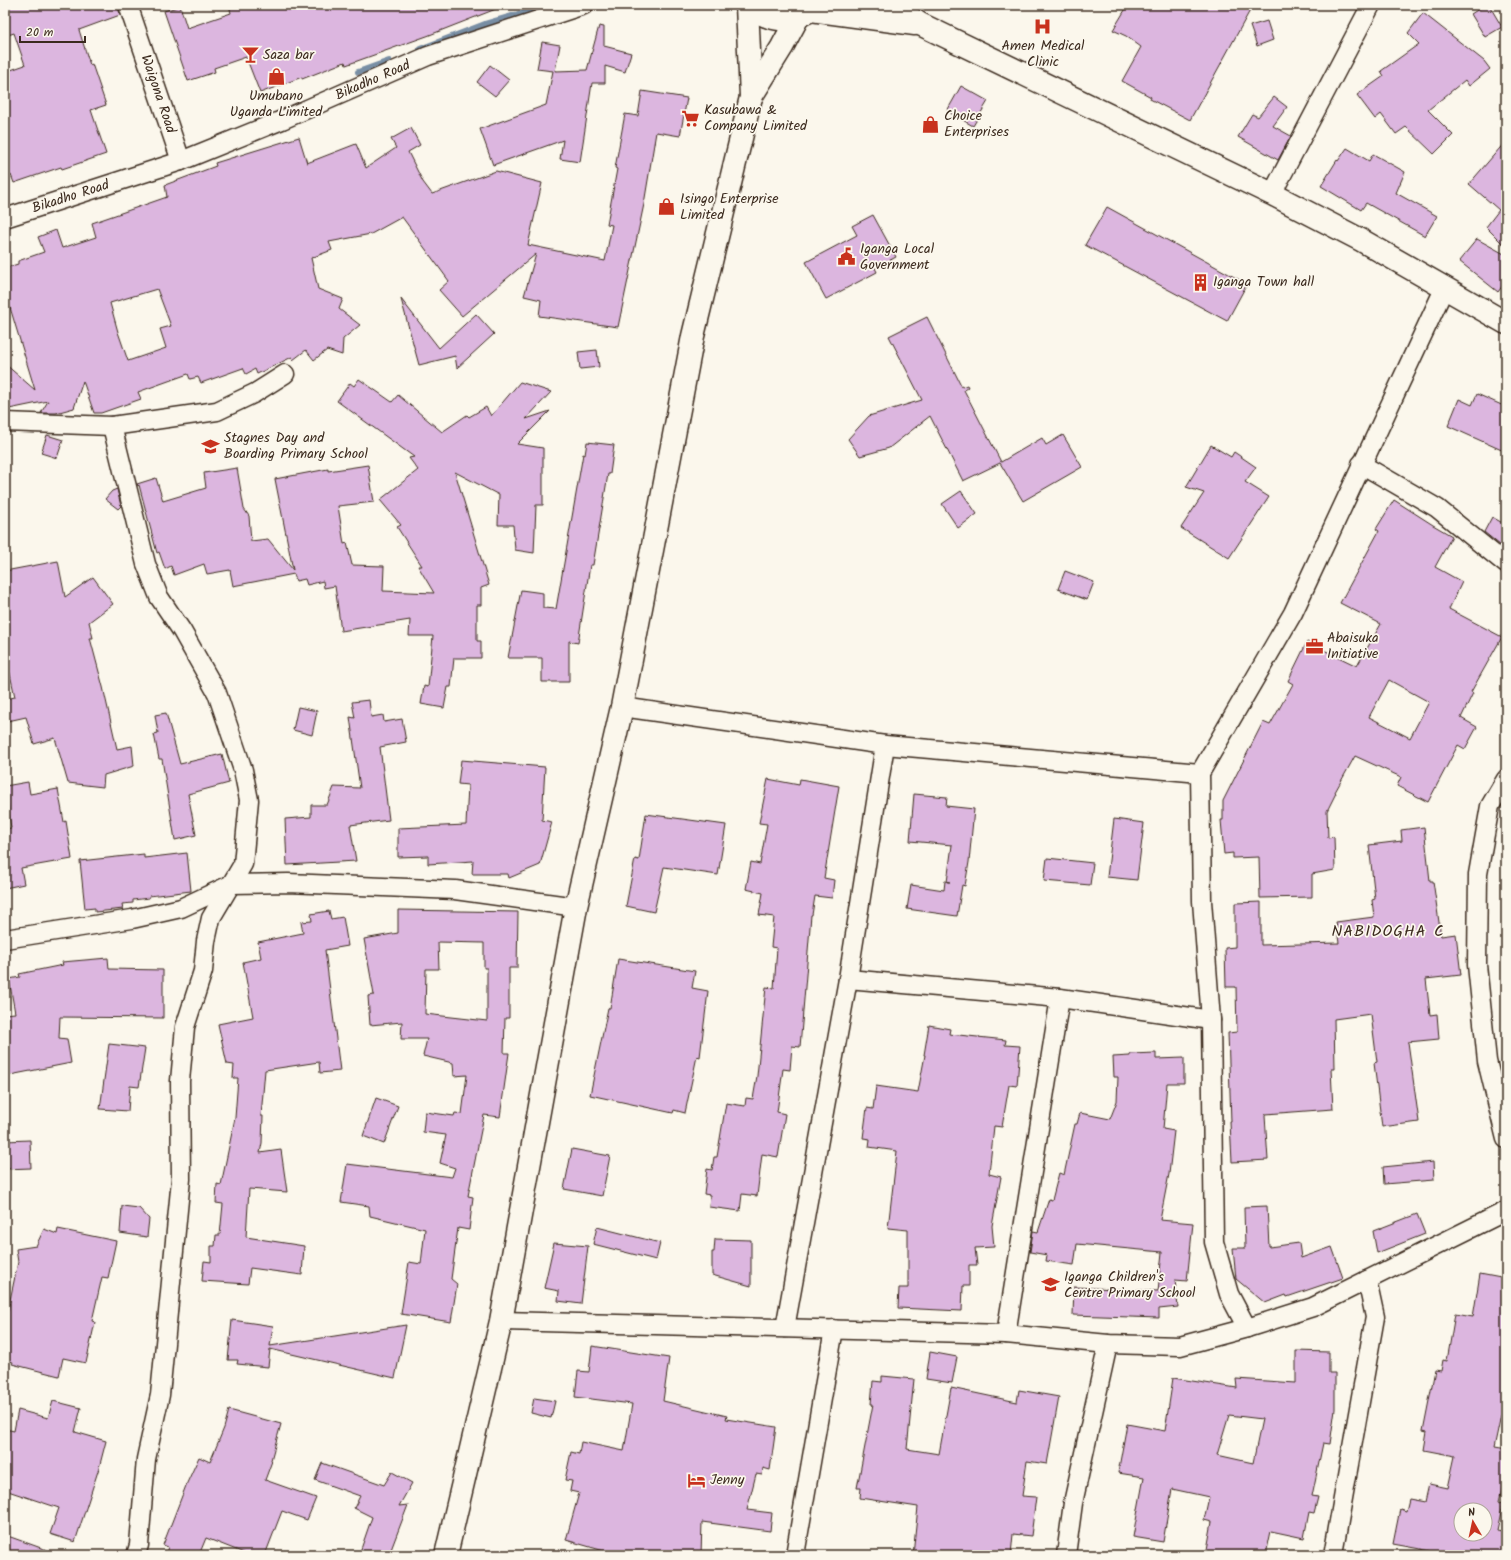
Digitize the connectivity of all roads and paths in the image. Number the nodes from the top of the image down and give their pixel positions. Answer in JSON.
{"nodes":[{"id":1,"x":128,"y":5,"type":"edge"},
{"id":2,"x":584,"y":5,"type":"edge"},
{"id":3,"x":747,"y":5,"type":"edge"},
{"id":4,"x":891,"y":5,"type":"edge"},
{"id":5,"x":1372,"y":5,"type":"edge"},
{"id":6,"x":808,"y":11,"type":"edge"},
{"id":7,"x":920,"y":24,"type":"junction"},
{"id":8,"x":751,"y":97,"type":"junction"},
{"id":9,"x":181,"y":161,"type":"junction"},
{"id":10,"x":1272,"y":194,"type":"junction"},
{"id":11,"x":5,"y":218,"type":"edge"},
{"id":12,"x":1444,"y":288,"type":"junction"},
{"id":13,"x":1506,"y":323,"type":"edge"},
{"id":14,"x":285,"y":374,"type":"dead end"},
{"id":15,"x":5,"y":422,"type":"edge"},
{"id":16,"x":112,"y":426,"type":"junction"},
{"id":17,"x":1362,"y":464,"type":"junction"},
{"id":18,"x":1506,"y":564,"type":"edge"},
{"id":19,"x":622,"y":707,"type":"junction"},
{"id":20,"x":884,"y":745,"type":"junction"},
{"id":21,"x":1200,"y":773,"type":"junction"},
{"id":22,"x":1506,"y":779,"type":"edge"},
{"id":23,"x":232,"y":884,"type":"junction"},
{"id":24,"x":576,"y":907,"type":"junction"},
{"id":25,"x":5,"y":939,"type":"edge"},
{"id":26,"x":848,"y":979,"type":"junction"},
{"id":27,"x":1060,"y":998,"type":"junction"},
{"id":28,"x":1211,"y":1020,"type":"junction"},
{"id":29,"x":1506,"y":1139,"type":"edge"},
{"id":30,"x":1506,"y":1211,"type":"edge"},
{"id":31,"x":1367,"y":1280,"type":"junction"},
{"id":32,"x":501,"y":1321,"type":"junction"},
{"id":33,"x":785,"y":1328,"type":"junction"},
{"id":34,"x":1247,"y":1328,"type":"junction"},
{"id":35,"x":834,"y":1329,"type":"junction"},
{"id":36,"x":1006,"y":1334,"type":"junction"},
{"id":37,"x":1108,"y":1344,"type":"junction"},
{"id":38,"x":136,"y":1555,"type":"edge"},
{"id":39,"x":446,"y":1555,"type":"edge"},
{"id":40,"x":795,"y":1555,"type":"edge"},
{"id":41,"x":1066,"y":1555,"type":"edge"},
{"id":42,"x":1333,"y":1555,"type":"edge"}],
"edges":[{"from":1,"to":9,"type":"street","name":"Waigona Road"},
{"from":2,"to":9,"type":"street","name":"Bikadho Road"},
{"from":3,"to":6,"type":"street"},
{"from":3,"to":8,"type":"street"},
{"from":4,"to":7,"type":"street"},
{"from":5,"to":10,"type":"street"},
{"from":6,"to":7,"type":"street"},
{"from":6,"to":8,"type":"street"},
{"from":7,"to":10,"type":"street"},
{"from":8,"to":19,"type":"street"},
{"from":9,"to":11,"type":"street","name":"Bikadho Road"},
{"from":10,"to":12,"type":"street"},
{"from":12,"to":13,"type":"street"},
{"from":12,"to":17,"type":"street"},
{"from":14,"to":16,"type":"street"},
{"from":15,"to":16,"type":"street"},
{"from":16,"to":23,"type":"street"},
{"from":17,"to":18,"type":"street"},
{"from":17,"to":21,"type":"street"},
{"from":19,"to":20,"type":"street"},
{"from":19,"to":24,"type":"street"},
{"from":20,"to":21,"type":"street"},
{"from":20,"to":26,"type":"street"},
{"from":21,"to":28,"type":"street"},
{"from":22,"to":29,"type":"street"},
{"from":23,"to":24,"type":"street"},
{"from":23,"to":25,"type":"street"},
{"from":23,"to":38,"type":"street"},
{"from":24,"to":32,"type":"street"},
{"from":26,"to":27,"type":"street"},
{"from":26,"to":33,"type":"street"},
{"from":27,"to":28,"type":"street"},
{"from":27,"to":36,"type":"street"},
{"from":28,"to":34,"type":"street"},
{"from":30,"to":31,"type":"street"},
{"from":31,"to":34,"type":"street"},
{"from":31,"to":42,"type":"street"},
{"from":32,"to":33,"type":"street"},
{"from":32,"to":39,"type":"street"},
{"from":33,"to":35,"type":"street"},
{"from":34,"to":37,"type":"street"},
{"from":35,"to":36,"type":"street"},
{"from":35,"to":40,"type":"street"},
{"from":36,"to":37,"type":"street"},
{"from":37,"to":41,"type":"street"}]}
